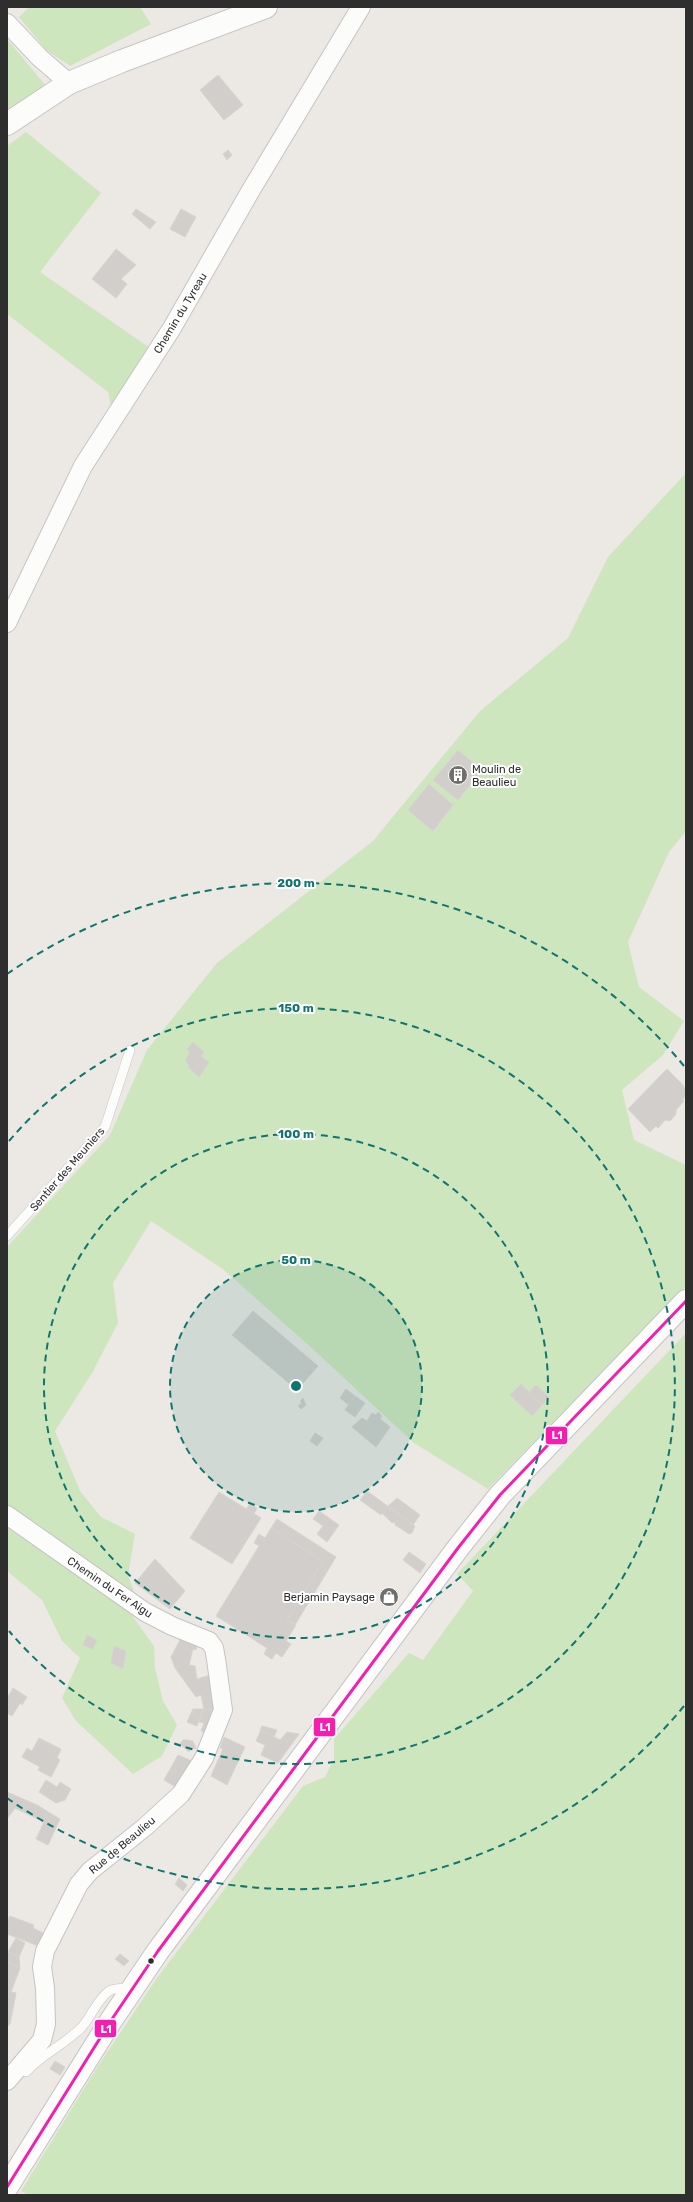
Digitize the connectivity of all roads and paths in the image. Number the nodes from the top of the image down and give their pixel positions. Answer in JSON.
{"nodes":[{"id":1,"x":266,"y":7,"type":"edge"},
{"id":2,"x":361,"y":7,"type":"edge"},
{"id":3,"x":7,"y":23,"type":"edge"},
{"id":4,"x":69,"y":83,"type":"junction"},
{"id":5,"x":7,"y":124,"type":"edge"},
{"id":6,"x":7,"y":623,"type":"edge"},
{"id":7,"x":130,"y":1050,"type":"dead end"},
{"id":8,"x":7,"y":1236,"type":"edge"},
{"id":9,"x":686,"y":1301,"type":"edge"},
{"id":10,"x":7,"y":1515,"type":"edge"},
{"id":11,"x":218,"y":1676,"type":"joint"},
{"id":12,"x":133,"y":1987,"type":"junction"},
{"id":13,"x":7,"y":2081,"type":"edge"},
{"id":14,"x":7,"y":2187,"type":"edge"}],
"edges":[{"from":1,"to":4,"type":"main road"},
{"from":2,"to":6,"type":"street","name":"Chemin du Tyreau"},
{"from":3,"to":4,"type":"street"},
{"from":4,"to":5,"type":"main road"},
{"from":7,"to":8,"type":"lane","name":"Sentier des Meuniers"},
{"from":9,"to":12,"type":"main road"},
{"from":10,"to":11,"type":"street","name":"Chemin du Fer Aigu"},
{"from":11,"to":13,"type":"street","name":"Rue de Beaulieu"},
{"from":12,"to":13,"type":"lane"},
{"from":12,"to":14,"type":"main road"}]}
